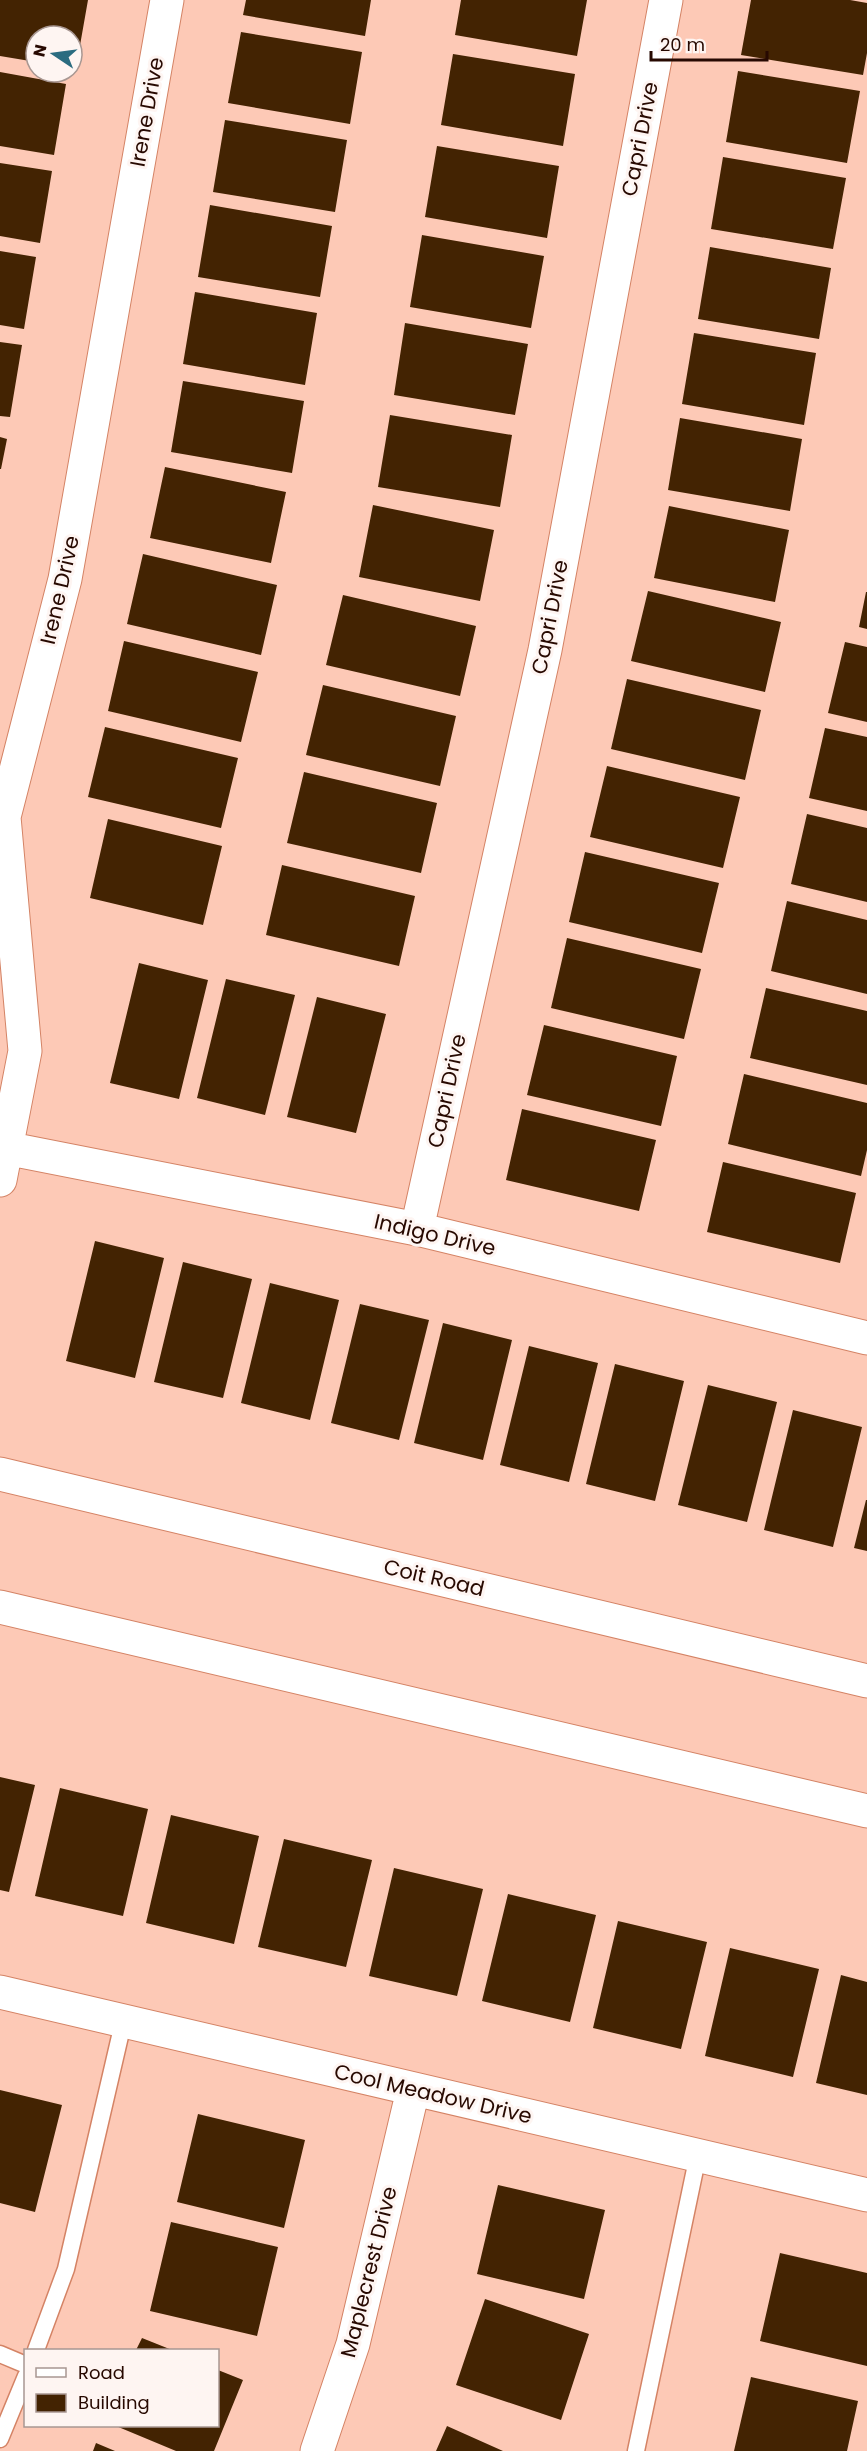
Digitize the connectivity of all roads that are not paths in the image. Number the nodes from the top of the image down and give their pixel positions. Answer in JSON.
{"nodes":[{"id":1,"x":166,"y":0,"type":"edge"},
{"id":2,"x":666,"y":0,"type":"edge"},
{"id":3,"x":4,"y":1148,"type":"edge"},
{"id":4,"x":0,"y":1180,"type":"edge"},
{"id":5,"x":417,"y":1229,"type":"junction"},
{"id":6,"x":867,"y":1338,"type":"edge"},
{"id":7,"x":0,"y":1474,"type":"edge"},
{"id":8,"x":0,"y":1607,"type":"edge"},
{"id":9,"x":867,"y":1681,"type":"edge"},
{"id":10,"x":867,"y":1811,"type":"edge"},
{"id":11,"x":0,"y":1992,"type":"edge"},
{"id":12,"x":124,"y":2019,"type":"junction"},
{"id":13,"x":413,"y":2090,"type":"junction"},
{"id":14,"x":698,"y":2155,"type":"junction"},
{"id":15,"x":867,"y":2195,"type":"edge"},
{"id":16,"x":36,"y":2349,"type":"edge"},
{"id":17,"x":0,"y":2354,"type":"edge"},
{"id":18,"x":24,"y":2364,"type":"edge"},
{"id":19,"x":24,"y":2381,"type":"edge"},
{"id":20,"x":0,"y":2439,"type":"edge"},
{"id":21,"x":317,"y":2451,"type":"edge"},
{"id":22,"x":636,"y":2451,"type":"edge"}],
"edges":[{"from":1,"to":3,"type":"street","name":"Irene Drive"},
{"from":2,"to":5,"type":"street","name":"Capri Drive"},
{"from":3,"to":4,"type":"street","name":"Irene Drive"},
{"from":3,"to":5,"type":"street","name":"Indigo Drive"},
{"from":5,"to":6,"type":"street","name":"Indigo Drive"},
{"from":7,"to":9,"type":"street","name":"Coit Road"},
{"from":8,"to":10,"type":"street"},
{"from":11,"to":12,"type":"street","name":"Cool Meadow Drive"},
{"from":12,"to":13,"type":"street","name":"Cool Meadow Drive"},
{"from":12,"to":16,"type":"lane"},
{"from":13,"to":14,"type":"street","name":"Cool Meadow Drive"},
{"from":13,"to":21,"type":"street","name":"Maplecrest Drive"},
{"from":14,"to":15,"type":"street","name":"Cool Meadow Drive"},
{"from":14,"to":22,"type":"lane"},
{"from":17,"to":18,"type":"lane"},
{"from":19,"to":20,"type":"lane"}]}
